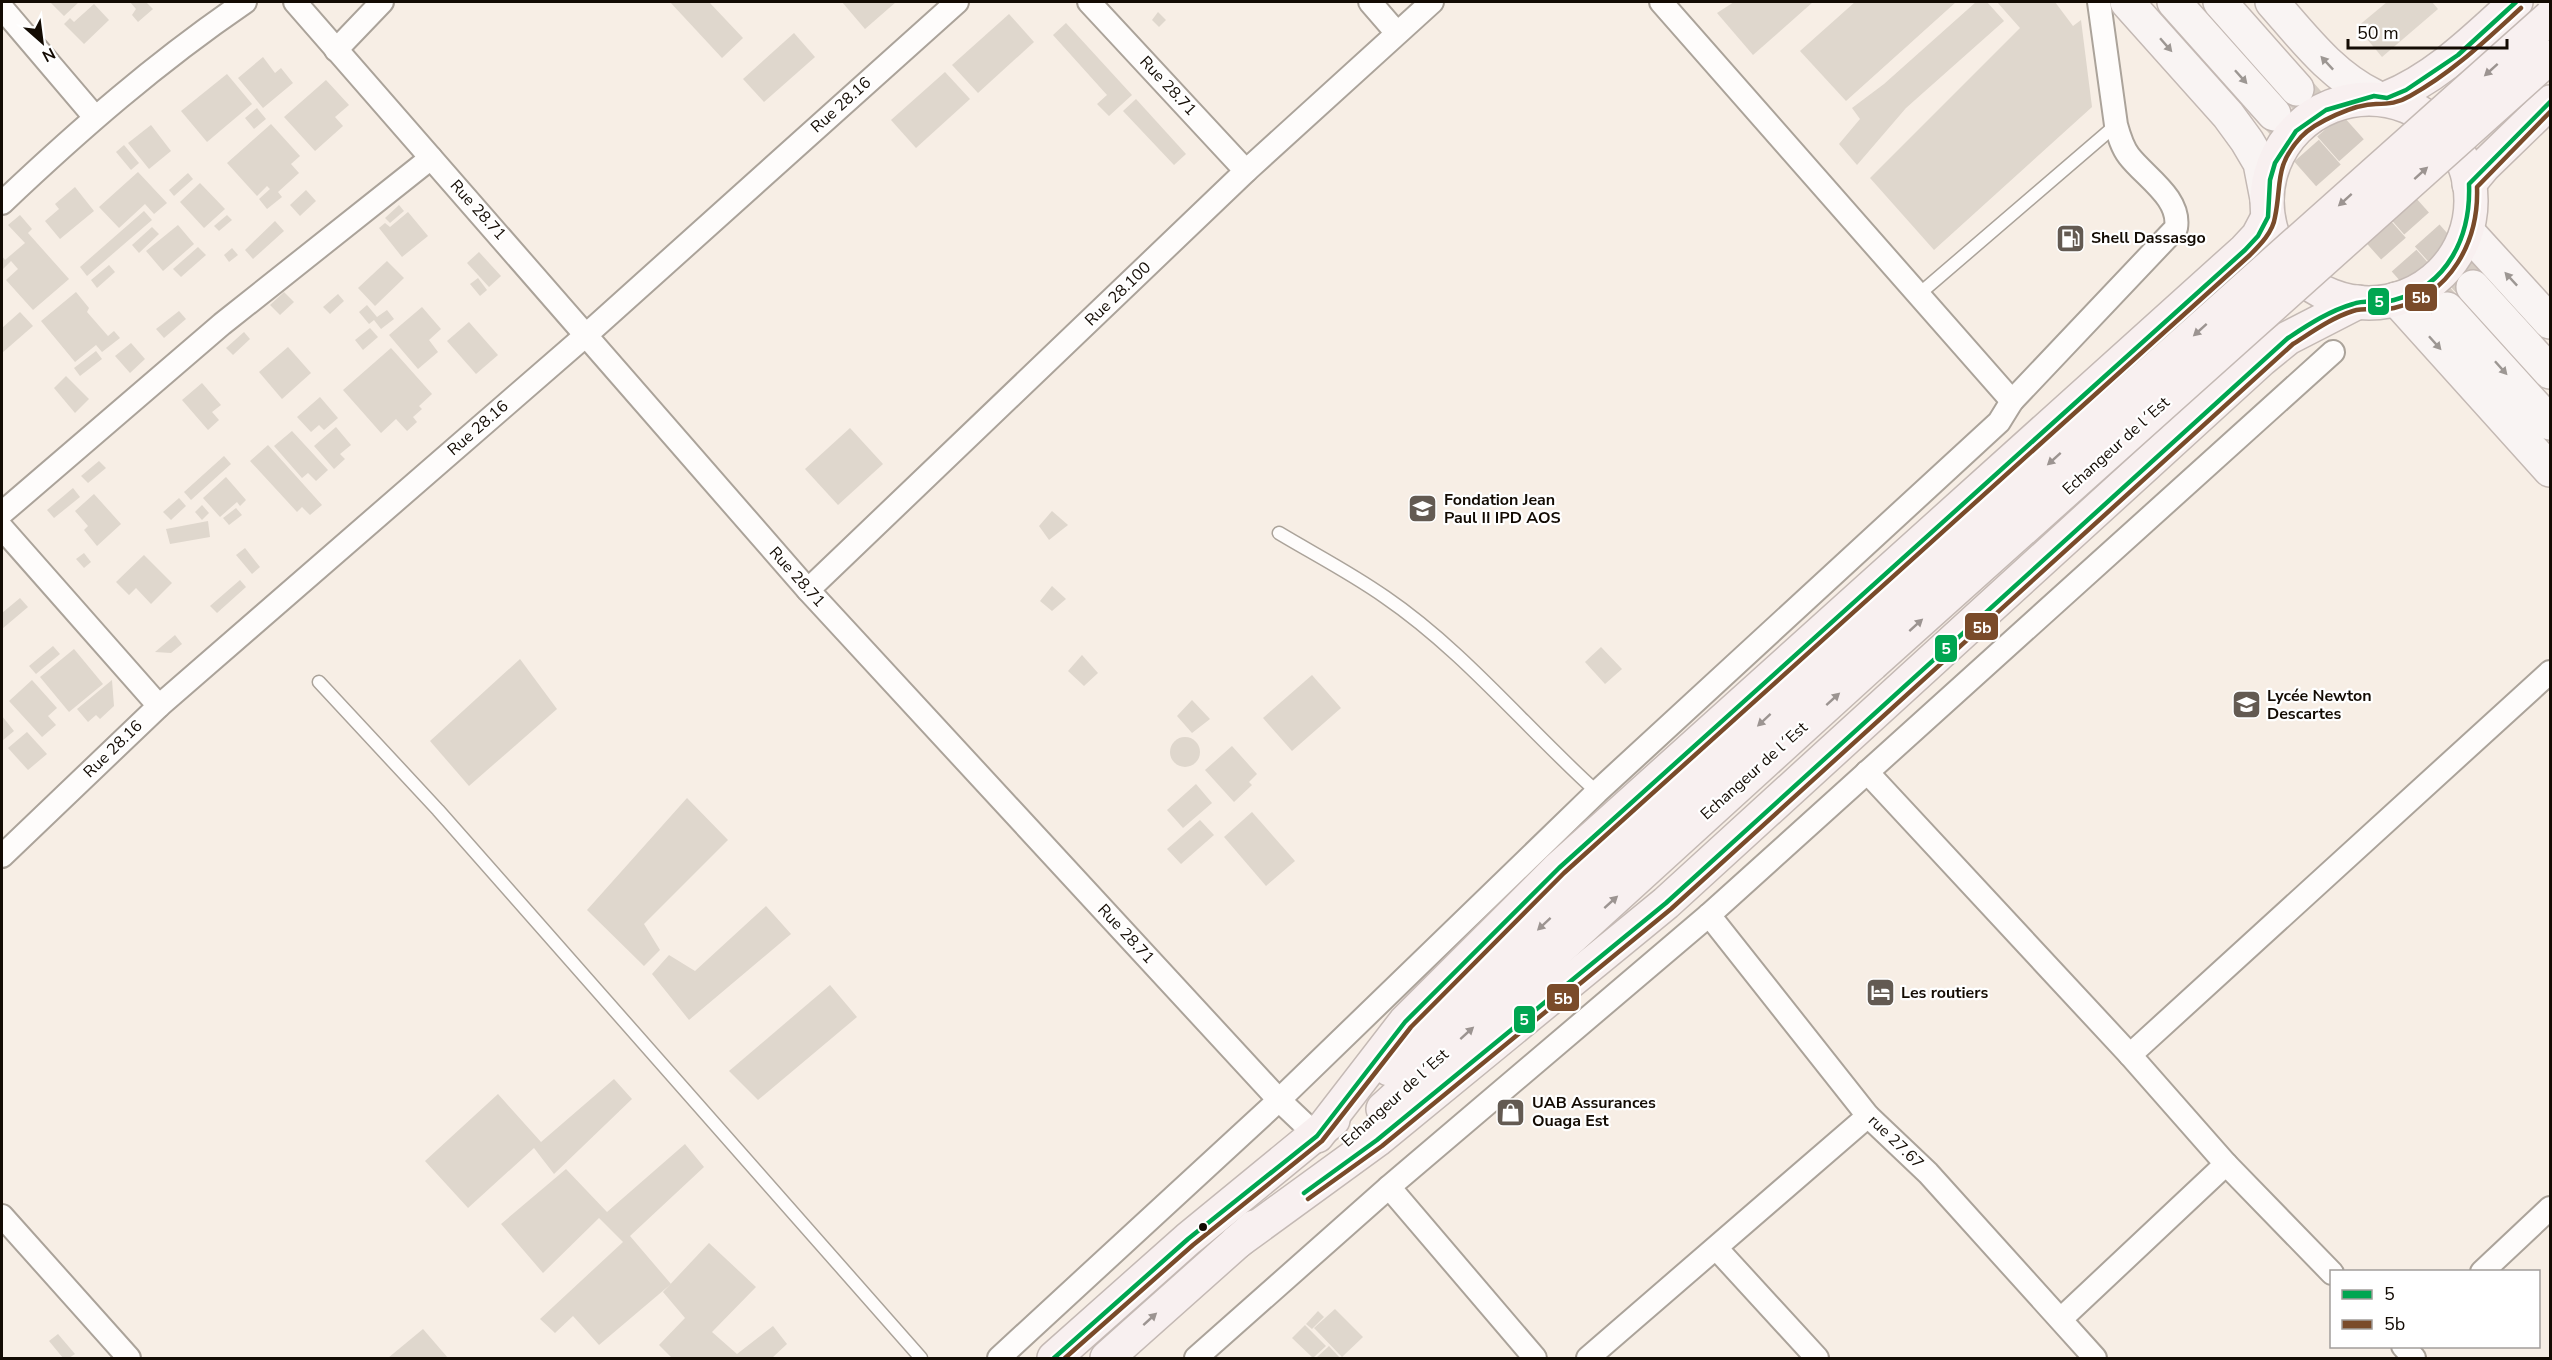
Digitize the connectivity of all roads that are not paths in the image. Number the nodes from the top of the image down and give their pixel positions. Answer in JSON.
{"nodes":[{"id":1,"x":245,"y":2,"type":"edge"},
{"id":2,"x":296,"y":2,"type":"edge"},
{"id":3,"x":382,"y":2,"type":"edge"},
{"id":4,"x":957,"y":2,"type":"edge"},
{"id":5,"x":1089,"y":2,"type":"edge"},
{"id":6,"x":1370,"y":2,"type":"edge"},
{"id":7,"x":1432,"y":2,"type":"edge"},
{"id":8,"x":1661,"y":2,"type":"edge"},
{"id":9,"x":2099,"y":2,"type":"edge"},
{"id":10,"x":2127,"y":2,"type":"edge"},
{"id":11,"x":2174,"y":2,"type":"edge"},
{"id":12,"x":2220,"y":2,"type":"edge"},
{"id":13,"x":2271,"y":2,"type":"edge"},
{"id":14,"x":2516,"y":2,"type":"edge"},
{"id":15,"x":2,"y":8,"type":"edge"},
{"id":16,"x":2550,"y":18,"type":"edge"},
{"id":17,"x":1396,"y":32,"type":"junction"},
{"id":18,"x":336,"y":50,"type":"junction"},
{"id":19,"x":2550,"y":57,"type":"edge"},
{"id":20,"x":2297,"y":89,"type":"tunnel mouth"},
{"id":21,"x":2380,"y":97,"type":"junction"},
{"id":22,"x":2550,"y":102,"type":"edge"},
{"id":23,"x":2274,"y":114,"type":"tunnel mouth"},
{"id":24,"x":94,"y":116,"type":"junction"},
{"id":25,"x":2116,"y":125,"type":"junction"},
{"id":26,"x":431,"y":158,"type":"junction"},
{"id":27,"x":1246,"y":171,"type":"junction"},
{"id":28,"x":2469,"y":184,"type":"junction"},
{"id":29,"x":2,"y":203,"type":"edge"},
{"id":30,"x":2268,"y":208,"type":"junction"},
{"id":31,"x":2467,"y":231,"type":"junction"},
{"id":32,"x":2474,"y":287,"type":"tunnel mouth"},
{"id":33,"x":1918,"y":295,"type":"junction"},
{"id":34,"x":2396,"y":299,"type":"junction"},
{"id":35,"x":2358,"y":302,"type":"junction"},
{"id":36,"x":2447,"y":309,"type":"tunnel mouth"},
{"id":37,"x":2550,"y":322,"type":"edge"},
{"id":38,"x":585,"y":336,"type":"junction"},
{"id":39,"x":2333,"y":352,"type":"dead end"},
{"id":40,"x":2550,"y":372,"type":"edge"},
{"id":41,"x":2012,"y":401,"type":"junction"},
{"id":42,"x":2550,"y":423,"type":"edge"},
{"id":43,"x":2550,"y":470,"type":"edge"},
{"id":44,"x":2,"y":513,"type":"edge"},
{"id":45,"x":2,"y":528,"type":"edge"},
{"id":46,"x":1278,"y":533,"type":"dead end"},
{"id":47,"x":808,"y":590,"type":"junction"},
{"id":48,"x":2550,"y":672,"type":"edge"},
{"id":49,"x":319,"y":682,"type":"dead end"},
{"id":50,"x":159,"y":706,"type":"junction"},
{"id":51,"x":1867,"y":772,"type":"junction"},
{"id":52,"x":1597,"y":792,"type":"junction"},
{"id":53,"x":2,"y":856,"type":"edge"},
{"id":54,"x":1709,"y":915,"type":"junction"},
{"id":55,"x":2130,"y":1055,"type":"junction"},
{"id":56,"x":1279,"y":1100,"type":"junction"},
{"id":57,"x":1868,"y":1116,"type":"junction"},
{"id":58,"x":1317,"y":1136,"type":"junction"},
{"id":59,"x":2226,"y":1164,"type":"junction"},
{"id":60,"x":1389,"y":1188,"type":"junction"},
{"id":61,"x":2550,"y":1208,"type":"edge"},
{"id":62,"x":2,"y":1216,"type":"edge"},
{"id":63,"x":1237,"y":1242,"type":"junction"},
{"id":64,"x":1717,"y":1249,"type":"junction"},
{"id":65,"x":2484,"y":1270,"type":"edge"},
{"id":66,"x":2330,"y":1272,"type":"edge"},
{"id":67,"x":2061,"y":1319,"type":"junction"},
{"id":68,"x":129,"y":1359,"type":"edge"},
{"id":69,"x":921,"y":1359,"type":"edge"},
{"id":70,"x":999,"y":1359,"type":"edge"},
{"id":71,"x":1054,"y":1359,"type":"edge"},
{"id":72,"x":1107,"y":1359,"type":"edge"},
{"id":73,"x":1196,"y":1359,"type":"edge"},
{"id":74,"x":1534,"y":1359,"type":"edge"},
{"id":75,"x":1588,"y":1359,"type":"edge"},
{"id":76,"x":1817,"y":1359,"type":"edge"},
{"id":77,"x":2095,"y":1359,"type":"edge"}],
"edges":[{"from":1,"to":24,"type":"street"},
{"from":2,"to":18,"type":"street","name":"Rue 28.71"},
{"from":3,"to":18,"type":"street"},
{"from":4,"to":38,"type":"street","name":"Rue 28.16"},
{"from":5,"to":27,"type":"street","name":"Rue 28.71"},
{"from":6,"to":17,"type":"street"},
{"from":7,"to":17,"type":"street","name":"Rue 28.100"},
{"from":8,"to":33,"type":"street"},
{"from":9,"to":25,"type":"street"},
{"from":10,"to":30,"type":"main road","one_way":true},
{"from":11,"to":23,"type":"main road","one_way":true},
{"from":12,"to":20,"type":"main road"},
{"from":21,"to":13,"type":"main road","one_way":true},
{"from":14,"to":21,"type":"highway"},
{"from":15,"to":24,"type":"street"},
{"from":16,"to":58,"type":"highway","name":"Echangeur de l´Est","one_way":true,"bridge":true},
{"from":17,"to":27,"type":"street","name":"Rue 28.100"},
{"from":18,"to":26,"type":"street","name":"Rue 28.71"},
{"from":63,"to":19,"type":"highway","name":"Echangeur de l´Est","one_way":true,"bridge":true},
{"from":21,"to":28,"type":"highway"},
{"from":21,"to":30,"type":"highway"},
{"from":22,"to":28,"type":"highway"},
{"from":24,"to":29,"type":"street"},
{"from":25,"to":33,"type":"lane"},
{"from":25,"to":41,"type":"street"},
{"from":26,"to":38,"type":"street","name":"Rue 28.71"},
{"from":26,"to":44,"type":"street"},
{"from":27,"to":47,"type":"street","name":"Rue 28.100"},
{"from":28,"to":31,"type":"highway"},
{"from":30,"to":35,"type":"highway"},
{"from":30,"to":58,"type":"highway"},
{"from":31,"to":34,"type":"highway"},
{"from":37,"to":31,"type":"main road","one_way":true},
{"from":32,"to":40,"type":"main road"},
{"from":33,"to":41,"type":"street"},
{"from":34,"to":35,"type":"highway"},
{"from":34,"to":43,"type":"main road","one_way":true},
{"from":35,"to":63,"type":"highway"},
{"from":36,"to":42,"type":"main road","one_way":true},
{"from":38,"to":47,"type":"street","name":"Rue 28.71"},
{"from":38,"to":50,"type":"street","name":"Rue 28.16"},
{"from":39,"to":51,"type":"street"},
{"from":41,"to":52,"type":"street"},
{"from":45,"to":50,"type":"street"},
{"from":46,"to":52,"type":"lane"},
{"from":47,"to":56,"type":"street","name":"Rue 28.71"},
{"from":48,"to":55,"type":"street"},
{"from":49,"to":69,"type":"lane"},
{"from":50,"to":53,"type":"street","name":"Rue 28.16"},
{"from":51,"to":54,"type":"street"},
{"from":51,"to":55,"type":"street"},
{"from":52,"to":56,"type":"street"},
{"from":54,"to":57,"type":"street","name":"rue 27.67"},
{"from":54,"to":60,"type":"street"},
{"from":55,"to":59,"type":"street"},
{"from":56,"to":58,"type":"street","name":"Rue 28.71"},
{"from":56,"to":70,"type":"street"},
{"from":57,"to":64,"type":"street"},
{"from":57,"to":67,"type":"street","name":"rue 27.67"},
{"from":58,"to":71,"type":"highway","name":"Echangeur de l´Est"},
{"from":59,"to":66,"type":"street"},
{"from":59,"to":67,"type":"street"},
{"from":60,"to":73,"type":"street"},
{"from":60,"to":74,"type":"street"},
{"from":61,"to":65,"type":"street"},
{"from":62,"to":68,"type":"street"},
{"from":72,"to":63,"type":"highway","name":"Echangeur de l´Est","one_way":true},
{"from":64,"to":75,"type":"street"},
{"from":64,"to":76,"type":"street"},
{"from":67,"to":77,"type":"street","name":"rue 27.67"}]}
